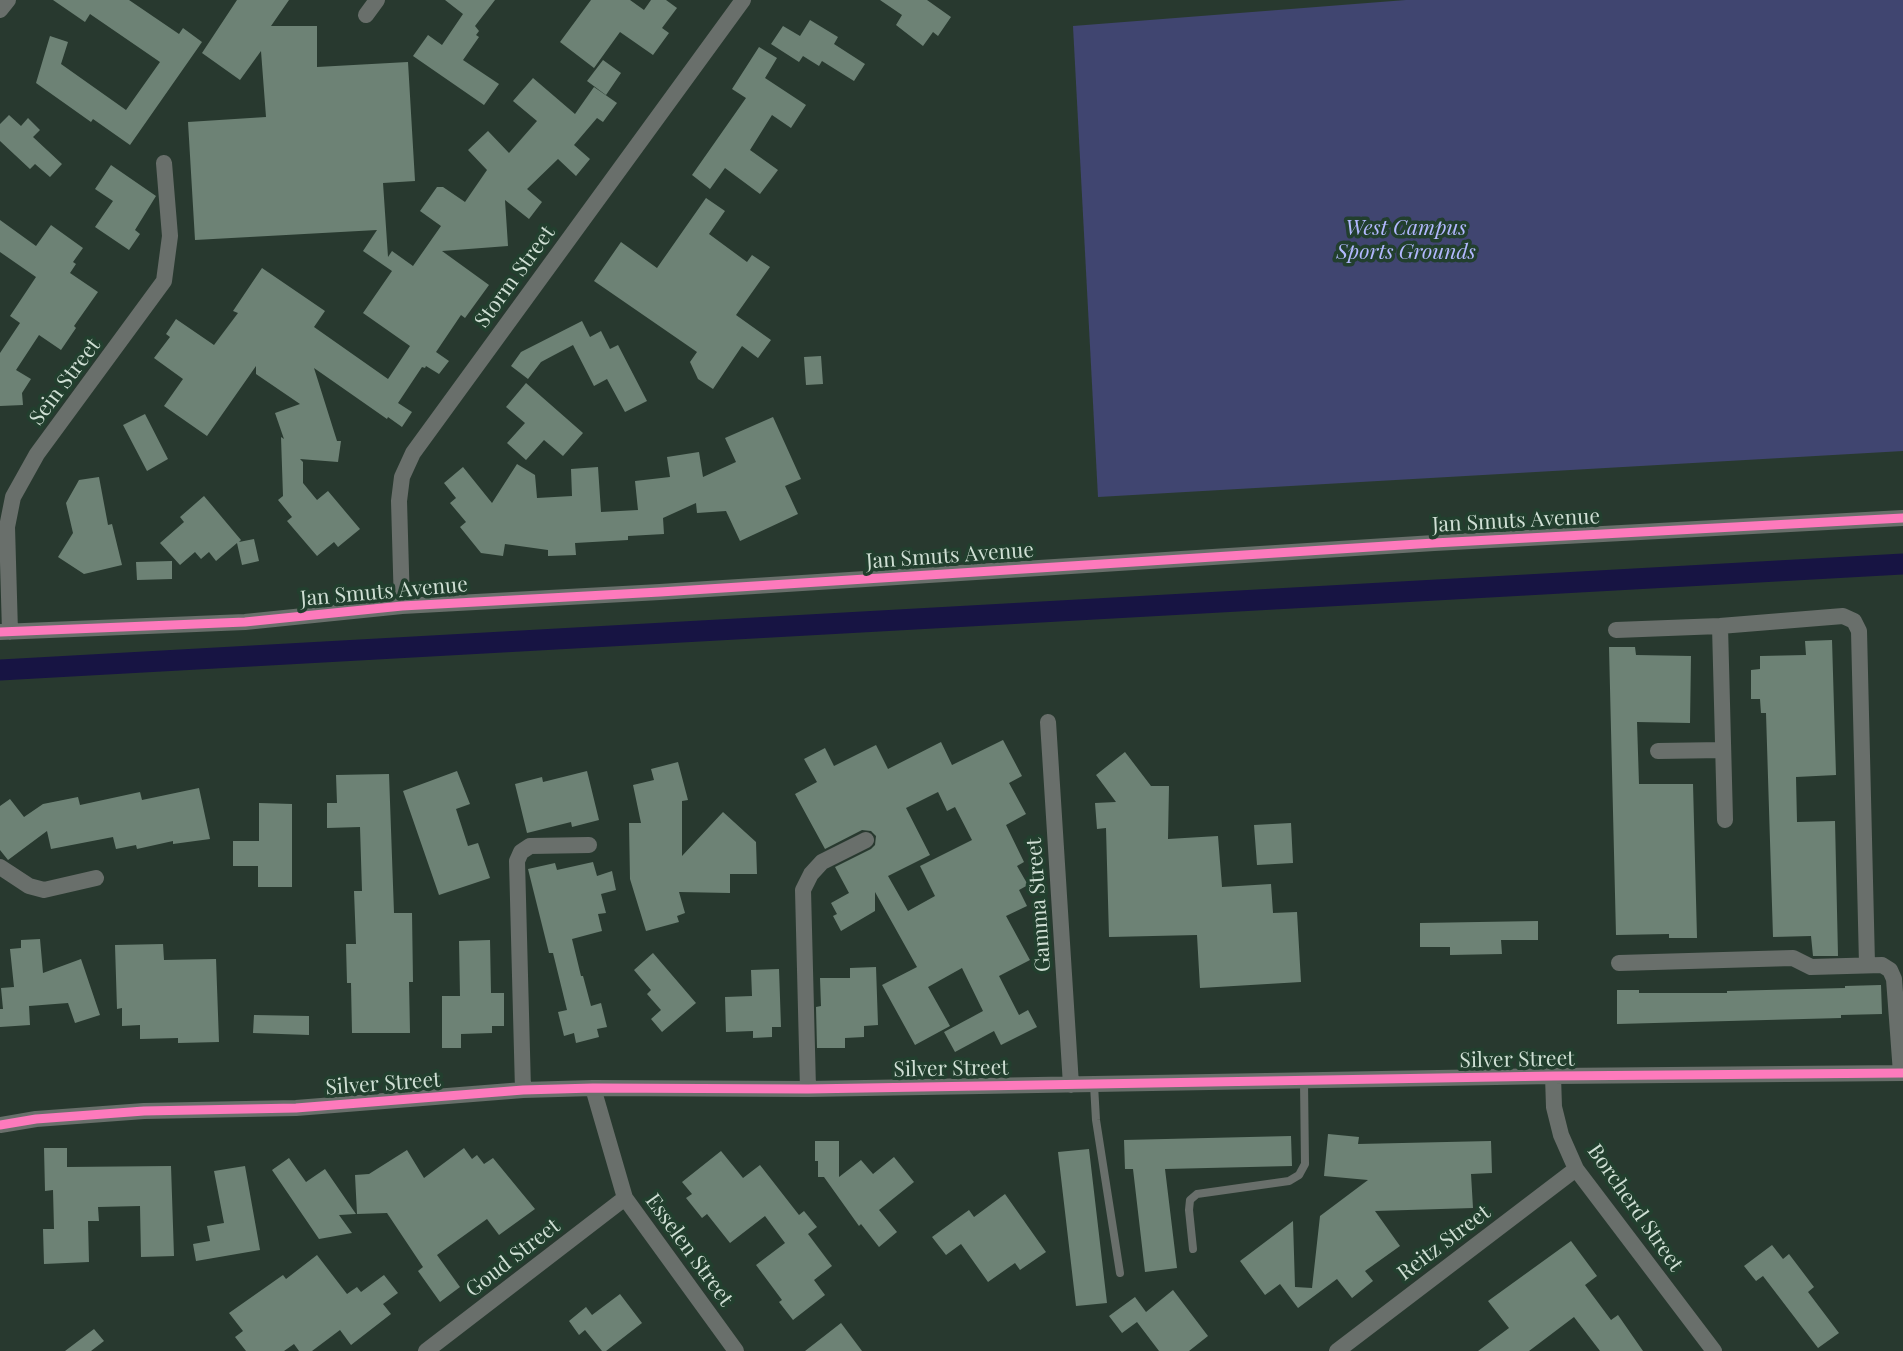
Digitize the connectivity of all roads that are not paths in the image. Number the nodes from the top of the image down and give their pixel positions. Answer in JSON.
{"nodes":[{"id":1,"x":8,"y":0,"type":"edge"},
{"id":2,"x":377,"y":0,"type":"edge"},
{"id":3,"x":743,"y":0,"type":"edge"},
{"id":4,"x":0,"y":10,"type":"edge"},
{"id":5,"x":366,"y":15,"type":"dead end"},
{"id":6,"x":164,"y":163,"type":"dead end"},
{"id":7,"x":1903,"y":518,"type":"edge"},
{"id":8,"x":402,"y":606,"type":"junction"},
{"id":9,"x":1720,"y":626,"type":"junction"},
{"id":10,"x":1616,"y":630,"type":"dead end"},
{"id":11,"x":5,"y":632,"type":"edge"},
{"id":12,"x":1048,"y":722,"type":"dead end"},
{"id":13,"x":1723,"y":750,"type":"junction"},
{"id":14,"x":1658,"y":751,"type":"dead end"},
{"id":15,"x":1725,"y":820,"type":"dead end"},
{"id":16,"x":866,"y":840,"type":"dead end"},
{"id":17,"x":589,"y":845,"type":"dead end"},
{"id":18,"x":0,"y":867,"type":"edge"},
{"id":19,"x":96,"y":878,"type":"dead end"},
{"id":20,"x":1619,"y":963,"type":"dead end"},
{"id":21,"x":1867,"y":964,"type":"junction"},
{"id":22,"x":1902,"y":1073,"type":"edge"},
{"id":23,"x":1553,"y":1076,"type":"junction"},
{"id":24,"x":1304,"y":1082,"type":"junction"},
{"id":25,"x":1071,"y":1085,"type":"junction"},
{"id":26,"x":1094,"y":1085,"type":"junction"},
{"id":27,"x":593,"y":1088,"type":"junction"},
{"id":28,"x":808,"y":1089,"type":"junction"},
{"id":29,"x":523,"y":1090,"type":"junction"},
{"id":30,"x":0,"y":1125,"type":"edge"},
{"id":31,"x":1576,"y":1169,"type":"junction"},
{"id":32,"x":625,"y":1198,"type":"junction"},
{"id":33,"x":1193,"y":1249,"type":"dead end"},
{"id":34,"x":1120,"y":1273,"type":"dead end"},
{"id":35,"x":426,"y":1351,"type":"edge"},
{"id":36,"x":736,"y":1351,"type":"edge"},
{"id":37,"x":1337,"y":1351,"type":"edge"},
{"id":38,"x":1714,"y":1351,"type":"edge"}],
"edges":[{"from":1,"to":4,"type":"street"},
{"from":2,"to":5,"type":"street"},
{"from":3,"to":8,"type":"street","name":"Storm Street"},
{"from":6,"to":11,"type":"street","name":"Sein Street"},
{"from":7,"to":8,"type":"street","name":"Jan Smuts Avenue"},
{"from":8,"to":11,"type":"street","name":"Jan Smuts Avenue"},
{"from":9,"to":10,"type":"street"},
{"from":9,"to":13,"type":"street"},
{"from":9,"to":21,"type":"street"},
{"from":12,"to":25,"type":"street","name":"Gamma Street"},
{"from":13,"to":14,"type":"street"},
{"from":13,"to":15,"type":"street"},
{"from":16,"to":28,"type":"street"},
{"from":17,"to":29,"type":"street"},
{"from":18,"to":19,"type":"street"},
{"from":20,"to":21,"type":"street"},
{"from":21,"to":22,"type":"street"},
{"from":22,"to":23,"type":"street","name":"Silver Street"},
{"from":23,"to":24,"type":"street","name":"Silver Street"},
{"from":23,"to":31,"type":"street","name":"Borcherd Street"},
{"from":24,"to":26,"type":"street","name":"Silver Street"},
{"from":24,"to":33,"type":"lane"},
{"from":25,"to":26,"type":"street","name":"Silver Street"},
{"from":25,"to":28,"type":"street","name":"Silver Street"},
{"from":26,"to":34,"type":"lane"},
{"from":27,"to":28,"type":"street","name":"Silver Street"},
{"from":27,"to":29,"type":"street","name":"Silver Street"},
{"from":27,"to":32,"type":"street","name":"Esselen Street"},
{"from":29,"to":30,"type":"street","name":"Silver Street"},
{"from":31,"to":37,"type":"street","name":"Reitz Street"},
{"from":31,"to":38,"type":"street","name":"Borcherd Street"},
{"from":32,"to":35,"type":"street","name":"Goud Street"},
{"from":32,"to":36,"type":"street","name":"Esselen Street"}]}
